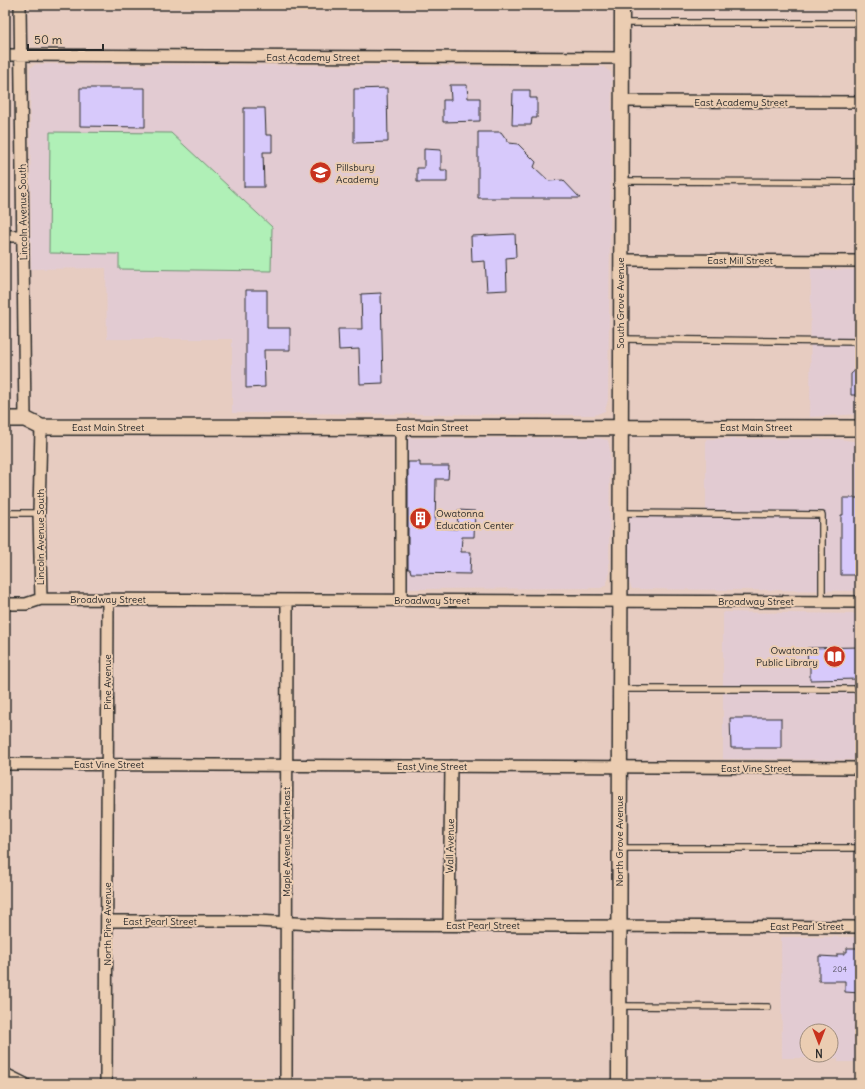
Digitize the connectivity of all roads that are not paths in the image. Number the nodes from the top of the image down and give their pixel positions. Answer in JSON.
{"nodes":[{"id":1,"x":20,"y":5,"type":"edge"},
{"id":2,"x":622,"y":5,"type":"edge"},
{"id":3,"x":622,"y":23,"type":"junction"},
{"id":4,"x":860,"y":23,"type":"edge"},
{"id":5,"x":5,"y":55,"type":"edge"},
{"id":6,"x":21,"y":55,"type":"junction"},
{"id":7,"x":622,"y":58,"type":"junction"},
{"id":8,"x":621,"y":101,"type":"junction"},
{"id":9,"x":860,"y":102,"type":"edge"},
{"id":10,"x":621,"y":181,"type":"junction"},
{"id":11,"x":860,"y":182,"type":"edge"},
{"id":12,"x":5,"y":236,"type":"edge"},
{"id":13,"x":23,"y":236,"type":"junction"},
{"id":14,"x":621,"y":260,"type":"junction"},
{"id":15,"x":860,"y":260,"type":"edge"},
{"id":16,"x":620,"y":339,"type":"junction"},
{"id":17,"x":860,"y":342,"type":"edge"},
{"id":18,"x":5,"y":419,"type":"edge"},
{"id":19,"x":25,"y":419,"type":"junction"},
{"id":20,"x":41,"y":427,"type":"junction"},
{"id":21,"x":401,"y":427,"type":"junction"},
{"id":22,"x":620,"y":427,"type":"junction"},
{"id":23,"x":860,"y":428,"type":"edge"},
{"id":24,"x":5,"y":513,"type":"edge"},
{"id":25,"x":40,"y":513,"type":"junction"},
{"id":26,"x":620,"y":514,"type":"junction"},
{"id":27,"x":41,"y":599,"type":"junction"},
{"id":28,"x":108,"y":599,"type":"junction"},
{"id":29,"x":288,"y":600,"type":"junction"},
{"id":30,"x":401,"y":600,"type":"junction"},
{"id":31,"x":620,"y":601,"type":"junction"},
{"id":32,"x":822,"y":601,"type":"junction"},
{"id":33,"x":860,"y":602,"type":"edge"},
{"id":34,"x":5,"y":604,"type":"edge"},
{"id":35,"x":619,"y":688,"type":"junction"},
{"id":36,"x":860,"y":689,"type":"edge"},
{"id":37,"x":5,"y":764,"type":"edge"},
{"id":38,"x":107,"y":764,"type":"junction"},
{"id":39,"x":287,"y":765,"type":"junction"},
{"id":40,"x":451,"y":766,"type":"junction"},
{"id":41,"x":619,"y":767,"type":"junction"},
{"id":42,"x":860,"y":768,"type":"edge"},
{"id":43,"x":619,"y":848,"type":"junction"},
{"id":44,"x":860,"y":848,"type":"edge"},
{"id":45,"x":107,"y":921,"type":"junction"},
{"id":46,"x":286,"y":923,"type":"junction"},
{"id":47,"x":449,"y":925,"type":"junction"},
{"id":48,"x":619,"y":926,"type":"junction"},
{"id":49,"x":860,"y":927,"type":"edge"},
{"id":50,"x":619,"y":1006,"type":"junction"},
{"id":51,"x":768,"y":1007,"type":"dead end"},
{"id":52,"x":5,"y":1074,"type":"edge"},
{"id":53,"x":619,"y":1083,"type":"edge"},
{"id":54,"x":25,"y":1084,"type":"edge"},
{"id":55,"x":106,"y":1084,"type":"edge"},
{"id":56,"x":286,"y":1084,"type":"edge"}],
"edges":[{"from":1,"to":6,"type":"street","name":"Lincoln Avenue South"},
{"from":2,"to":3,"type":"street","name":"South Grove Avenue"},
{"from":3,"to":4,"type":"lane"},
{"from":3,"to":7,"type":"street","name":"South Grove Avenue"},
{"from":5,"to":6,"type":"street","name":"East Academy Street"},
{"from":6,"to":7,"type":"street","name":"East Academy Street"},
{"from":6,"to":13,"type":"street","name":"Lincoln Avenue South"},
{"from":7,"to":8,"type":"street","name":"South Grove Avenue"},
{"from":8,"to":9,"type":"street","name":"East Academy Street"},
{"from":8,"to":10,"type":"street","name":"South Grove Avenue"},
{"from":10,"to":11,"type":"lane"},
{"from":10,"to":14,"type":"street","name":"South Grove Avenue"},
{"from":12,"to":13,"type":"street"},
{"from":13,"to":19,"type":"street","name":"Lincoln Avenue South"},
{"from":14,"to":15,"type":"street","name":"East Mill Street"},
{"from":14,"to":16,"type":"street","name":"South Grove Avenue"},
{"from":16,"to":17,"type":"lane"},
{"from":16,"to":22,"type":"street","name":"South Grove Avenue"},
{"from":18,"to":19,"type":"main road","name":"East Main Street"},
{"from":19,"to":20,"type":"main road","name":"East Main Street"},
{"from":20,"to":21,"type":"main road","name":"East Main Street"},
{"from":20,"to":25,"type":"street","name":"Lincoln Avenue South"},
{"from":21,"to":22,"type":"main road","name":"East Main Street"},
{"from":21,"to":30,"type":"street"},
{"from":22,"to":23,"type":"main road","name":"East Main Street"},
{"from":22,"to":26,"type":"street","name":"South Grove Avenue"},
{"from":24,"to":25,"type":"lane"},
{"from":25,"to":27,"type":"street","name":"Lincoln Avenue South"},
{"from":26,"to":31,"type":"street","name":"South Grove Avenue"},
{"from":26,"to":32,"type":"lane"},
{"from":27,"to":28,"type":"street","name":"Broadway Street"},
{"from":27,"to":34,"type":"street","name":"Broadway Street"},
{"from":28,"to":29,"type":"street","name":"Broadway Street"},
{"from":28,"to":38,"type":"street","name":"Pine Avenue"},
{"from":29,"to":30,"type":"street","name":"Broadway Street"},
{"from":29,"to":39,"type":"street","name":"Maple Avenue Northeast"},
{"from":30,"to":31,"type":"street","name":"Broadway Street"},
{"from":31,"to":32,"type":"street","name":"Broadway Street"},
{"from":31,"to":35,"type":"street","name":"North Grove Avenue"},
{"from":32,"to":33,"type":"street","name":"Broadway Street"},
{"from":35,"to":36,"type":"lane"},
{"from":35,"to":41,"type":"street","name":"North Grove Avenue"},
{"from":37,"to":38,"type":"street","name":"East Vine Street"},
{"from":38,"to":39,"type":"street","name":"East Vine Street"},
{"from":38,"to":45,"type":"street","name":"North Pine Avenue"},
{"from":39,"to":40,"type":"street","name":"East Vine Street"},
{"from":39,"to":46,"type":"street","name":"Maple Avenue Northeast"},
{"from":40,"to":41,"type":"street","name":"East Vine Street"},
{"from":40,"to":47,"type":"street","name":"Wall Avenue"},
{"from":41,"to":42,"type":"street","name":"East Vine Street"},
{"from":41,"to":43,"type":"street","name":"North Grove Avenue"},
{"from":43,"to":44,"type":"lane"},
{"from":43,"to":48,"type":"street","name":"North Grove Avenue"},
{"from":45,"to":46,"type":"street","name":"East Pearl Street"},
{"from":45,"to":55,"type":"street","name":"North Pine Avenue"},
{"from":46,"to":47,"type":"street","name":"East Pearl Street"},
{"from":46,"to":56,"type":"street","name":"Maple Avenue Northeast"},
{"from":47,"to":48,"type":"street","name":"East Pearl Street"},
{"from":48,"to":49,"type":"street","name":"East Pearl Street"},
{"from":48,"to":50,"type":"street","name":"North Grove Avenue"},
{"from":50,"to":51,"type":"lane"},
{"from":50,"to":53,"type":"street","name":"North Grove Avenue"},
{"from":52,"to":54,"type":"street"}]}
